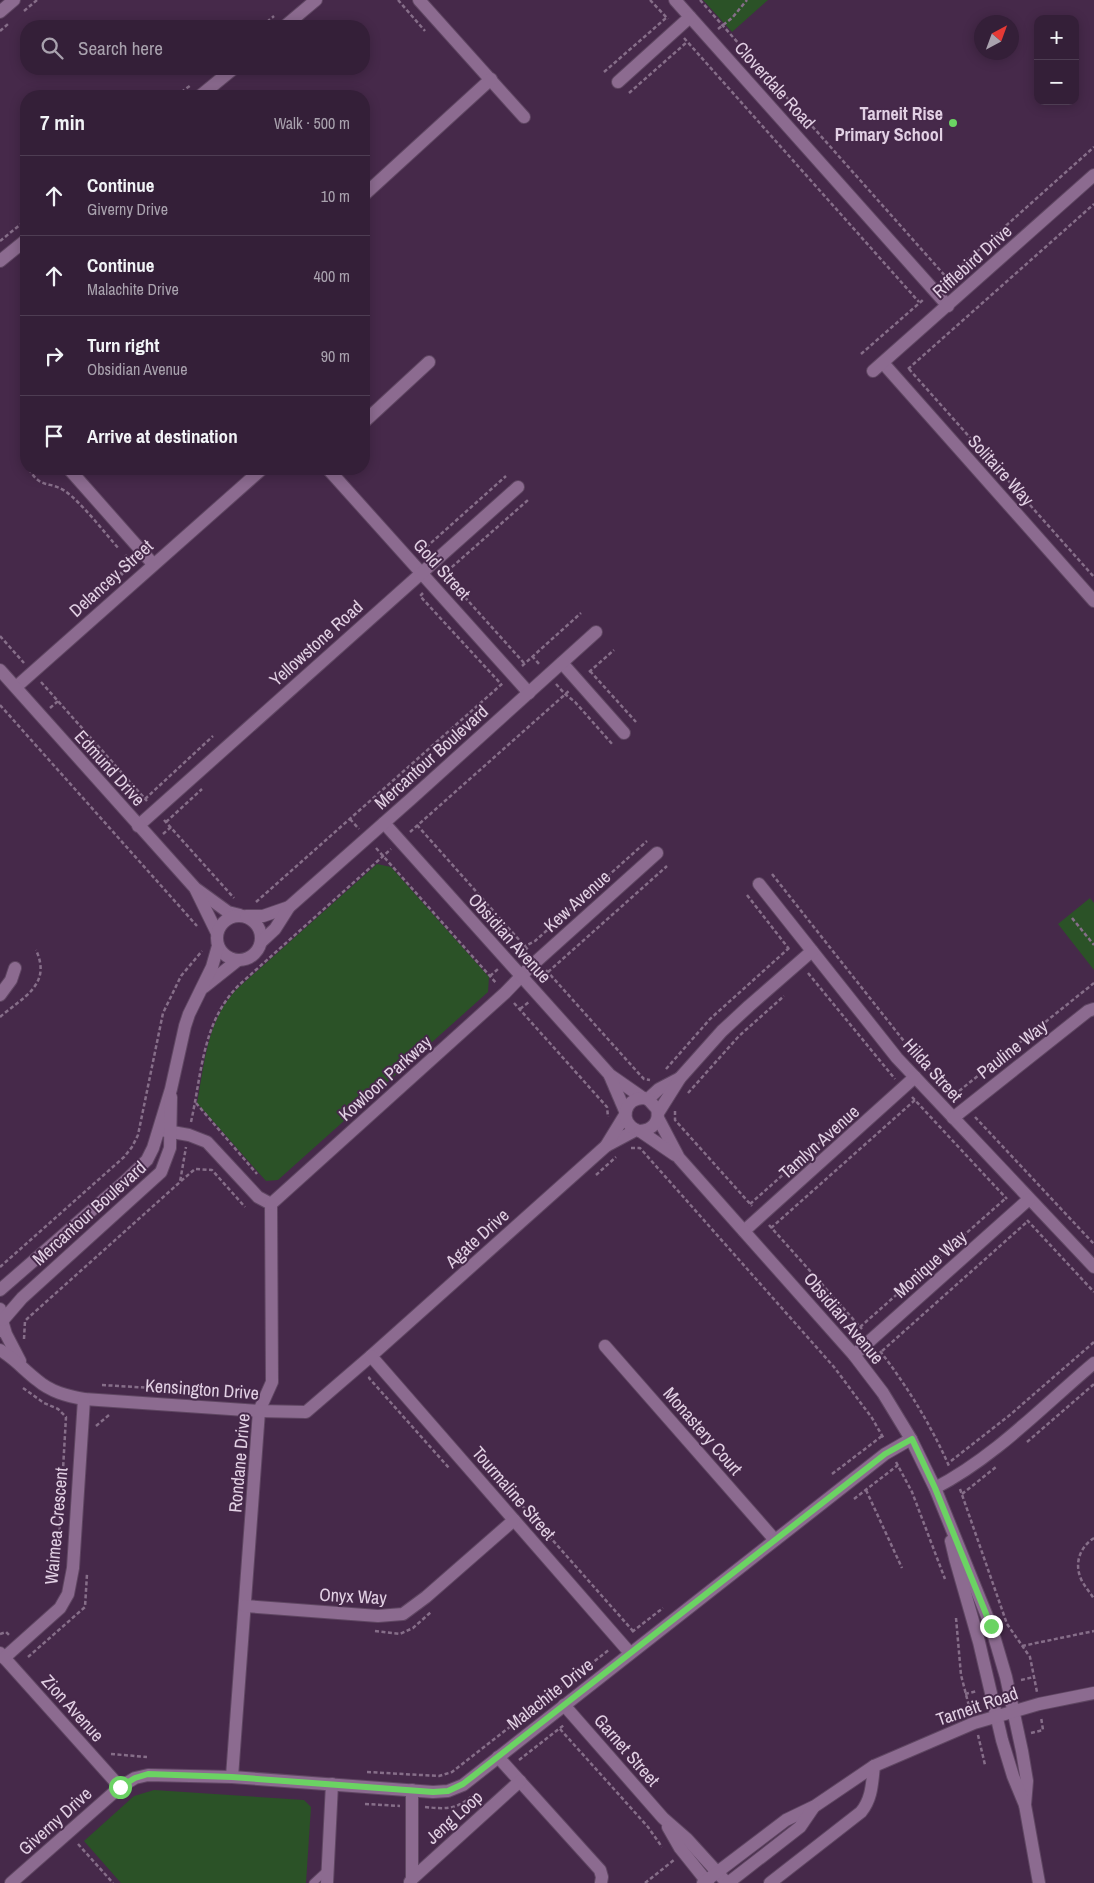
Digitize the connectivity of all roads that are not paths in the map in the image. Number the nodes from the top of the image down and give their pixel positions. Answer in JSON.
{"nodes":[{"id":1,"x":14,"y":0,"type":"edge"},
{"id":2,"x":316,"y":0,"type":"edge"},
{"id":3,"x":419,"y":0,"type":"edge"},
{"id":4,"x":675,"y":0,"type":"edge"},
{"id":5,"x":0,"y":12,"type":"edge"},
{"id":6,"x":690,"y":17,"type":"junction"},
{"id":7,"x":291,"y":20,"type":"edge"},
{"id":8,"x":226,"y":75,"type":"edge"},
{"id":9,"x":491,"y":79,"type":"junction"},
{"id":10,"x":618,"y":82,"type":"dead end"},
{"id":11,"x":207,"y":90,"type":"edge"},
{"id":12,"x":524,"y":117,"type":"dead end"},
{"id":13,"x":1094,"y":175,"type":"edge"},
{"id":14,"x":370,"y":190,"type":"edge"},
{"id":15,"x":20,"y":245,"type":"edge"},
{"id":16,"x":0,"y":261,"type":"edge"},
{"id":17,"x":948,"y":306,"type":"junction"},
{"id":18,"x":430,"y":362,"type":"dead end"},
{"id":19,"x":878,"y":367,"type":"joint"},
{"id":20,"x":370,"y":417,"type":"edge"},
{"id":21,"x":74,"y":475,"type":"edge"},
{"id":22,"x":255,"y":475,"type":"edge"},
{"id":23,"x":333,"y":475,"type":"edge"},
{"id":24,"x":518,"y":487,"type":"dead end"},
{"id":25,"x":153,"y":564,"type":"junction"},
{"id":26,"x":422,"y":573,"type":"junction"},
{"id":27,"x":1094,"y":601,"type":"edge"},
{"id":28,"x":596,"y":632,"type":"dead end"},
{"id":29,"x":562,"y":663,"type":"junction"},
{"id":30,"x":0,"y":670,"type":"edge"},
{"id":31,"x":16,"y":687,"type":"junction"},
{"id":32,"x":529,"y":693,"type":"junction"},
{"id":33,"x":624,"y":733,"type":"dead end"},
{"id":34,"x":384,"y":823,"type":"junction"},
{"id":35,"x":138,"y":826,"type":"junction"},
{"id":36,"x":657,"y":853,"type":"dead end"},
{"id":37,"x":759,"y":884,"type":"dead end"},
{"id":38,"x":195,"y":888,"type":"junction"},
{"id":39,"x":289,"y":907,"type":"junction"},
{"id":40,"x":241,"y":911,"type":"junction"},
{"id":41,"x":217,"y":940,"type":"junction"},
{"id":42,"x":261,"y":942,"type":"junction"},
{"id":43,"x":812,"y":951,"type":"junction"},
{"id":44,"x":238,"y":960,"type":"junction"},
{"id":45,"x":15,"y":968,"type":"dead end"},
{"id":46,"x":522,"y":976,"type":"junction"},
{"id":47,"x":203,"y":987,"type":"junction"},
{"id":48,"x":0,"y":995,"type":"edge"},
{"id":49,"x":1094,"y":1010,"type":"edge"},
{"id":50,"x":610,"y":1075,"type":"junction"},
{"id":51,"x":915,"y":1077,"type":"junction"},
{"id":52,"x":680,"y":1078,"type":"junction"},
{"id":53,"x":645,"y":1098,"type":"junction"},
{"id":54,"x":625,"y":1113,"type":"junction"},
{"id":55,"x":658,"y":1116,"type":"junction"},
{"id":56,"x":953,"y":1118,"type":"junction"},
{"id":57,"x":638,"y":1130,"type":"junction"},
{"id":58,"x":165,"y":1131,"type":"junction"},
{"id":59,"x":606,"y":1146,"type":"junction"},
{"id":60,"x":679,"y":1158,"type":"junction"},
{"id":61,"x":1029,"y":1199,"type":"junction"},
{"id":62,"x":271,"y":1204,"type":"junction"},
{"id":63,"x":744,"y":1231,"type":"junction"},
{"id":64,"x":1094,"y":1268,"type":"edge"},
{"id":65,"x":0,"y":1290,"type":"edge"},
{"id":66,"x":1,"y":1321,"type":"edge"},
{"id":67,"x":605,"y":1346,"type":"dead end"},
{"id":68,"x":0,"y":1350,"type":"edge"},
{"id":69,"x":854,"y":1355,"type":"junction"},
{"id":70,"x":371,"y":1356,"type":"junction"},
{"id":71,"x":1094,"y":1363,"type":"edge"},
{"id":72,"x":22,"y":1365,"type":"junction"},
{"id":73,"x":84,"y":1400,"type":"junction"},
{"id":74,"x":260,"y":1411,"type":"junction"},
{"id":75,"x":912,"y":1439,"type":"junction"},
{"id":76,"x":935,"y":1488,"type":"junction"},
{"id":77,"x":514,"y":1520,"type":"junction"},
{"id":78,"x":948,"y":1524,"type":"junction"},
{"id":79,"x":775,"y":1540,"type":"junction"},
{"id":80,"x":244,"y":1606,"type":"junction"},
{"id":81,"x":630,"y":1653,"type":"junction"},
{"id":82,"x":2,"y":1655,"type":"edge"},
{"id":83,"x":1094,"y":1693,"type":"edge"},
{"id":84,"x":564,"y":1705,"type":"junction"},
{"id":85,"x":1013,"y":1711,"type":"junction"},
{"id":86,"x":996,"y":1716,"type":"junction"},
{"id":87,"x":498,"y":1757,"type":"junction"},
{"id":88,"x":874,"y":1766,"type":"junction"},
{"id":89,"x":148,"y":1774,"type":"joint"},
{"id":90,"x":232,"y":1777,"type":"junction"},
{"id":91,"x":520,"y":1781,"type":"junction"},
{"id":92,"x":332,"y":1784,"type":"junction"},
{"id":93,"x":120,"y":1787,"type":"junction"},
{"id":94,"x":412,"y":1790,"type":"junction"},
{"id":95,"x":1025,"y":1805,"type":"junction"},
{"id":96,"x":815,"y":1806,"type":"junction"},
{"id":97,"x":663,"y":1818,"type":"junction"},
{"id":98,"x":328,"y":1870,"type":"junction"},
{"id":99,"x":717,"y":1872,"type":"junction"},
{"id":100,"x":18,"y":1881,"type":"edge"},
{"id":101,"x":411,"y":1881,"type":"edge"},
{"id":102,"x":706,"y":1882,"type":"edge"},
{"id":103,"x":1040,"y":1882,"type":"edge"},
{"id":104,"x":313,"y":1883,"type":"edge"},
{"id":105,"x":327,"y":1883,"type":"edge"},
{"id":106,"x":601,"y":1883,"type":"edge"},
{"id":107,"x":728,"y":1883,"type":"edge"},
{"id":108,"x":770,"y":1883,"type":"edge"}],
"edges":[{"from":1,"to":5,"type":"street"},
{"from":2,"to":7,"type":"street"},
{"from":3,"to":9,"type":"street"},
{"from":4,"to":6,"type":"street","name":"Cloverdale Road"},
{"from":6,"to":10,"type":"street"},
{"from":6,"to":17,"type":"street","name":"Cloverdale Road"},
{"from":8,"to":11,"type":"street"},
{"from":9,"to":12,"type":"street"},
{"from":9,"to":14,"type":"street"},
{"from":13,"to":17,"type":"street","name":"Rifflebird Drive"},
{"from":15,"to":16,"type":"street"},
{"from":17,"to":19,"type":"street","name":"Rifflebird Drive"},
{"from":18,"to":20,"type":"street"},
{"from":19,"to":27,"type":"street","name":"Solitaire Way"},
{"from":21,"to":25,"type":"street"},
{"from":22,"to":25,"type":"street","name":"Delancey Street"},
{"from":23,"to":26,"type":"street","name":"Gold Street"},
{"from":24,"to":26,"type":"street","name":"Yellowstone Road"},
{"from":25,"to":31,"type":"street","name":"Delancey Street"},
{"from":26,"to":32,"type":"street","name":"Gold Street"},
{"from":26,"to":35,"type":"street","name":"Yellowstone Road"},
{"from":28,"to":29,"type":"street","name":"Mercantour Boulevard"},
{"from":29,"to":32,"type":"street","name":"Mercantour Boulevard"},
{"from":29,"to":33,"type":"street"},
{"from":30,"to":31,"type":"street","name":"Edmund Drive"},
{"from":31,"to":35,"type":"street","name":"Edmund Drive"},
{"from":32,"to":34,"type":"street","name":"Mercantour Boulevard"},
{"from":34,"to":39,"type":"street","name":"Mercantour Boulevard"},
{"from":34,"to":46,"type":"street","name":"Obsidian Avenue"},
{"from":35,"to":38,"type":"street","name":"Edmund Drive"},
{"from":36,"to":46,"type":"street","name":"Kew Avenue"},
{"from":37,"to":43,"type":"street","name":"Hilda Street"},
{"from":38,"to":40,"type":"street"},
{"from":38,"to":41,"type":"street"},
{"from":39,"to":40,"type":"street","name":"Mercantour Boulevard"},
{"from":39,"to":42,"type":"street","name":"Mercantour Boulevard"},
{"from":40,"to":41,"type":"street"},
{"from":40,"to":42,"type":"street"},
{"from":41,"to":44,"type":"street"},
{"from":41,"to":47,"type":"street","name":"Mercantour Boulevard"},
{"from":42,"to":44,"type":"street"},
{"from":43,"to":51,"type":"street","name":"Hilda Street"},
{"from":43,"to":52,"type":"street"},
{"from":44,"to":47,"type":"street","name":"Mercantour Boulevard"},
{"from":45,"to":48,"type":"street"},
{"from":46,"to":50,"type":"street","name":"Obsidian Avenue"},
{"from":46,"to":62,"type":"street","name":"Kowloon Parkway"},
{"from":47,"to":58,"type":"street","name":"Mercantour Boulevard"},
{"from":49,"to":56,"type":"street","name":"Pauline Way"},
{"from":50,"to":53,"type":"street","name":"Obsidian Avenue"},
{"from":50,"to":54,"type":"street","name":"Obsidian Avenue"},
{"from":51,"to":56,"type":"street","name":"Hilda Street"},
{"from":51,"to":63,"type":"street","name":"Tamlyn Avenue"},
{"from":52,"to":53,"type":"street"},
{"from":52,"to":55,"type":"street"},
{"from":53,"to":54,"type":"street"},
{"from":53,"to":55,"type":"street"},
{"from":54,"to":57,"type":"street"},
{"from":54,"to":59,"type":"street","name":"Agate Drive"},
{"from":55,"to":57,"type":"street"},
{"from":55,"to":60,"type":"street","name":"Obsidian Avenue"},
{"from":56,"to":61,"type":"street","name":"Hilda Street"},
{"from":57,"to":59,"type":"street","name":"Agate Drive"},
{"from":57,"to":60,"type":"street","name":"Obsidian Avenue"},
{"from":58,"to":62,"type":"street"},
{"from":58,"to":65,"type":"street","name":"Mercantour Boulevard"},
{"from":58,"to":66,"type":"street","name":"Mercantour Boulevard"},
{"from":59,"to":70,"type":"street","name":"Agate Drive"},
{"from":60,"to":63,"type":"street","name":"Obsidian Avenue"},
{"from":61,"to":64,"type":"street","name":"Hilda Street"},
{"from":61,"to":69,"type":"street","name":"Monique Way"},
{"from":62,"to":74,"type":"street","name":"Rondane Drive"},
{"from":63,"to":69,"type":"street","name":"Obsidian Avenue"},
{"from":66,"to":72,"type":"street","name":"Kensington Drive"},
{"from":67,"to":79,"type":"street","name":"Monastery Court"},
{"from":68,"to":72,"type":"street","name":"Kensington Drive"},
{"from":69,"to":75,"type":"street","name":"Obsidian Avenue"},
{"from":70,"to":74,"type":"street","name":"Kensington Drive"},
{"from":70,"to":77,"type":"street","name":"Tourmaline Street"},
{"from":71,"to":76,"type":"street"},
{"from":72,"to":73,"type":"street","name":"Kensington Drive"},
{"from":73,"to":74,"type":"street","name":"Kensington Drive"},
{"from":73,"to":82,"type":"street","name":"Waimea Crescent"},
{"from":74,"to":80,"type":"street","name":"Rondane Drive"},
{"from":75,"to":76,"type":"street","name":"Obsidian Avenue"},
{"from":75,"to":79,"type":"street","name":"Malachite Drive"},
{"from":76,"to":78,"type":"street","name":"Obsidian Avenue"},
{"from":77,"to":80,"type":"street","name":"Onyx Way"},
{"from":77,"to":81,"type":"street","name":"Tourmaline Street"},
{"from":78,"to":85,"type":"street","name":"Obsidian Avenue"},
{"from":78,"to":86,"type":"street","name":"Obsidian Avenue"},
{"from":79,"to":81,"type":"street","name":"Malachite Drive"},
{"from":80,"to":90,"type":"street","name":"Rondane Drive"},
{"from":81,"to":84,"type":"street","name":"Malachite Drive"},
{"from":82,"to":93,"type":"street","name":"Zion Avenue"},
{"from":83,"to":85,"type":"street","name":"Tarneit Road"},
{"from":84,"to":87,"type":"street","name":"Malachite Drive"},
{"from":84,"to":97,"type":"street","name":"Garnet Street"},
{"from":85,"to":86,"type":"street","name":"Tarneit Road"},
{"from":85,"to":95,"type":"street","name":"Obsidian Avenue"},
{"from":86,"to":88,"type":"street","name":"Tarneit Road"},
{"from":86,"to":95,"type":"street","name":"Obsidian Avenue"},
{"from":87,"to":91,"type":"street"},
{"from":87,"to":94,"type":"street","name":"Malachite Drive"},
{"from":88,"to":96,"type":"street","name":"Tarneit Road"},
{"from":88,"to":108,"type":"street"},
{"from":89,"to":90,"type":"street","name":"Malachite Drive"},
{"from":89,"to":93,"type":"street","name":"Giverny Drive"},
{"from":90,"to":92,"type":"street","name":"Malachite Drive"},
{"from":91,"to":101,"type":"street","name":"Jeng Loop"},
{"from":91,"to":106,"type":"street"},
{"from":92,"to":94,"type":"street","name":"Malachite Drive"},
{"from":92,"to":98,"type":"street"},
{"from":93,"to":100,"type":"street","name":"Giverny Drive"},
{"from":94,"to":101,"type":"street","name":"Jeng Loop"},
{"from":95,"to":103,"type":"street"},
{"from":96,"to":99,"type":"street","name":"Tarneit Road"},
{"from":96,"to":107,"type":"street","name":"Tarneit Road"},
{"from":97,"to":99,"type":"street","name":"Garnet Street"},
{"from":97,"to":102,"type":"street","name":"Garnet Street"},
{"from":98,"to":104,"type":"lane"},
{"from":98,"to":105,"type":"street"},
{"from":99,"to":102,"type":"street","name":"Tarneit Road"},
{"from":99,"to":107,"type":"street","name":"Garnet Street"}]}
